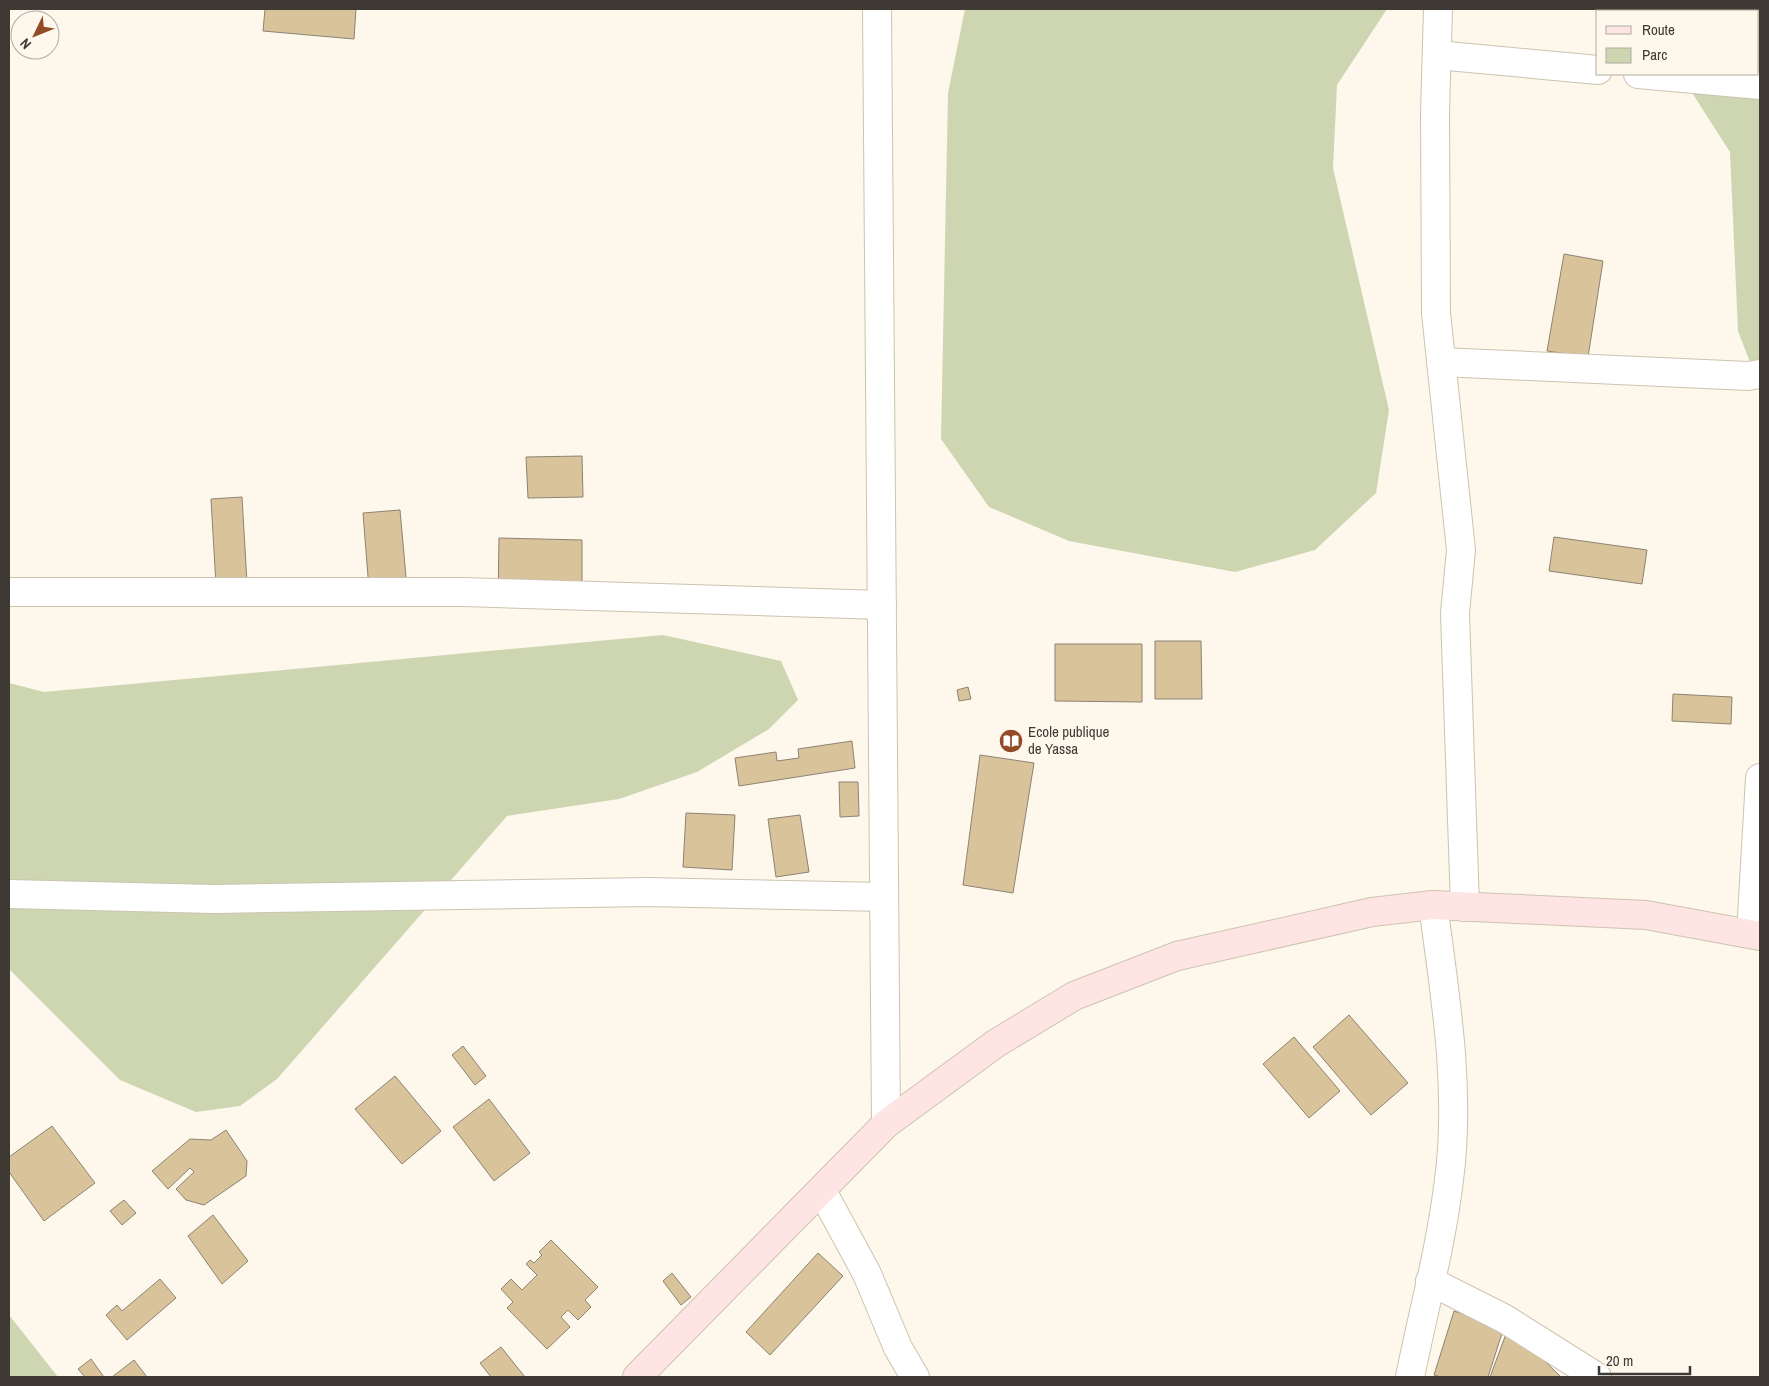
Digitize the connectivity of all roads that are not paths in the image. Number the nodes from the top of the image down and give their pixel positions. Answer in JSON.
{"nodes":[{"id":1,"x":877,"y":9,"type":"edge"},
{"id":2,"x":1438,"y":9,"type":"edge"},
{"id":3,"x":1437,"y":55,"type":"junction"},
{"id":4,"x":1596,"y":70,"type":"edge"},
{"id":5,"x":1649,"y":75,"type":"edge"},
{"id":6,"x":1760,"y":85,"type":"edge"},
{"id":7,"x":1441,"y":362,"type":"junction"},
{"id":8,"x":1760,"y":374,"type":"edge"},
{"id":9,"x":9,"y":592,"type":"edge"},
{"id":10,"x":882,"y":606,"type":"junction"},
{"id":11,"x":1760,"y":778,"type":"edge"},
{"id":12,"x":9,"y":894,"type":"edge"},
{"id":13,"x":884,"y":897,"type":"junction"},
{"id":14,"x":1432,"y":905,"type":"junction"},
{"id":15,"x":1465,"y":906,"type":"junction"},
{"id":16,"x":1755,"y":935,"type":"edge"},
{"id":17,"x":886,"y":1124,"type":"junction"},
{"id":18,"x":822,"y":1191,"type":"junction"},
{"id":19,"x":1430,"y":1281,"type":"junction"},
{"id":20,"x":637,"y":1377,"type":"edge"},
{"id":21,"x":916,"y":1377,"type":"edge"},
{"id":22,"x":1410,"y":1377,"type":"edge"},
{"id":23,"x":1597,"y":1377,"type":"edge"}],
"edges":[{"from":1,"to":10,"type":"street"},
{"from":2,"to":3,"type":"street"},
{"from":3,"to":4,"type":"street"},
{"from":3,"to":7,"type":"street"},
{"from":5,"to":6,"type":"street"},
{"from":7,"to":8,"type":"street"},
{"from":7,"to":15,"type":"street"},
{"from":9,"to":10,"type":"street"},
{"from":10,"to":13,"type":"street"},
{"from":11,"to":16,"type":"street"},
{"from":12,"to":13,"type":"street"},
{"from":13,"to":17,"type":"street"},
{"from":14,"to":15,"type":"main road"},
{"from":14,"to":17,"type":"main road"},
{"from":14,"to":19,"type":"street"},
{"from":15,"to":16,"type":"main road"},
{"from":17,"to":18,"type":"main road"},
{"from":18,"to":20,"type":"main road"},
{"from":18,"to":21,"type":"street"},
{"from":19,"to":22,"type":"street"},
{"from":19,"to":23,"type":"street"}]}
